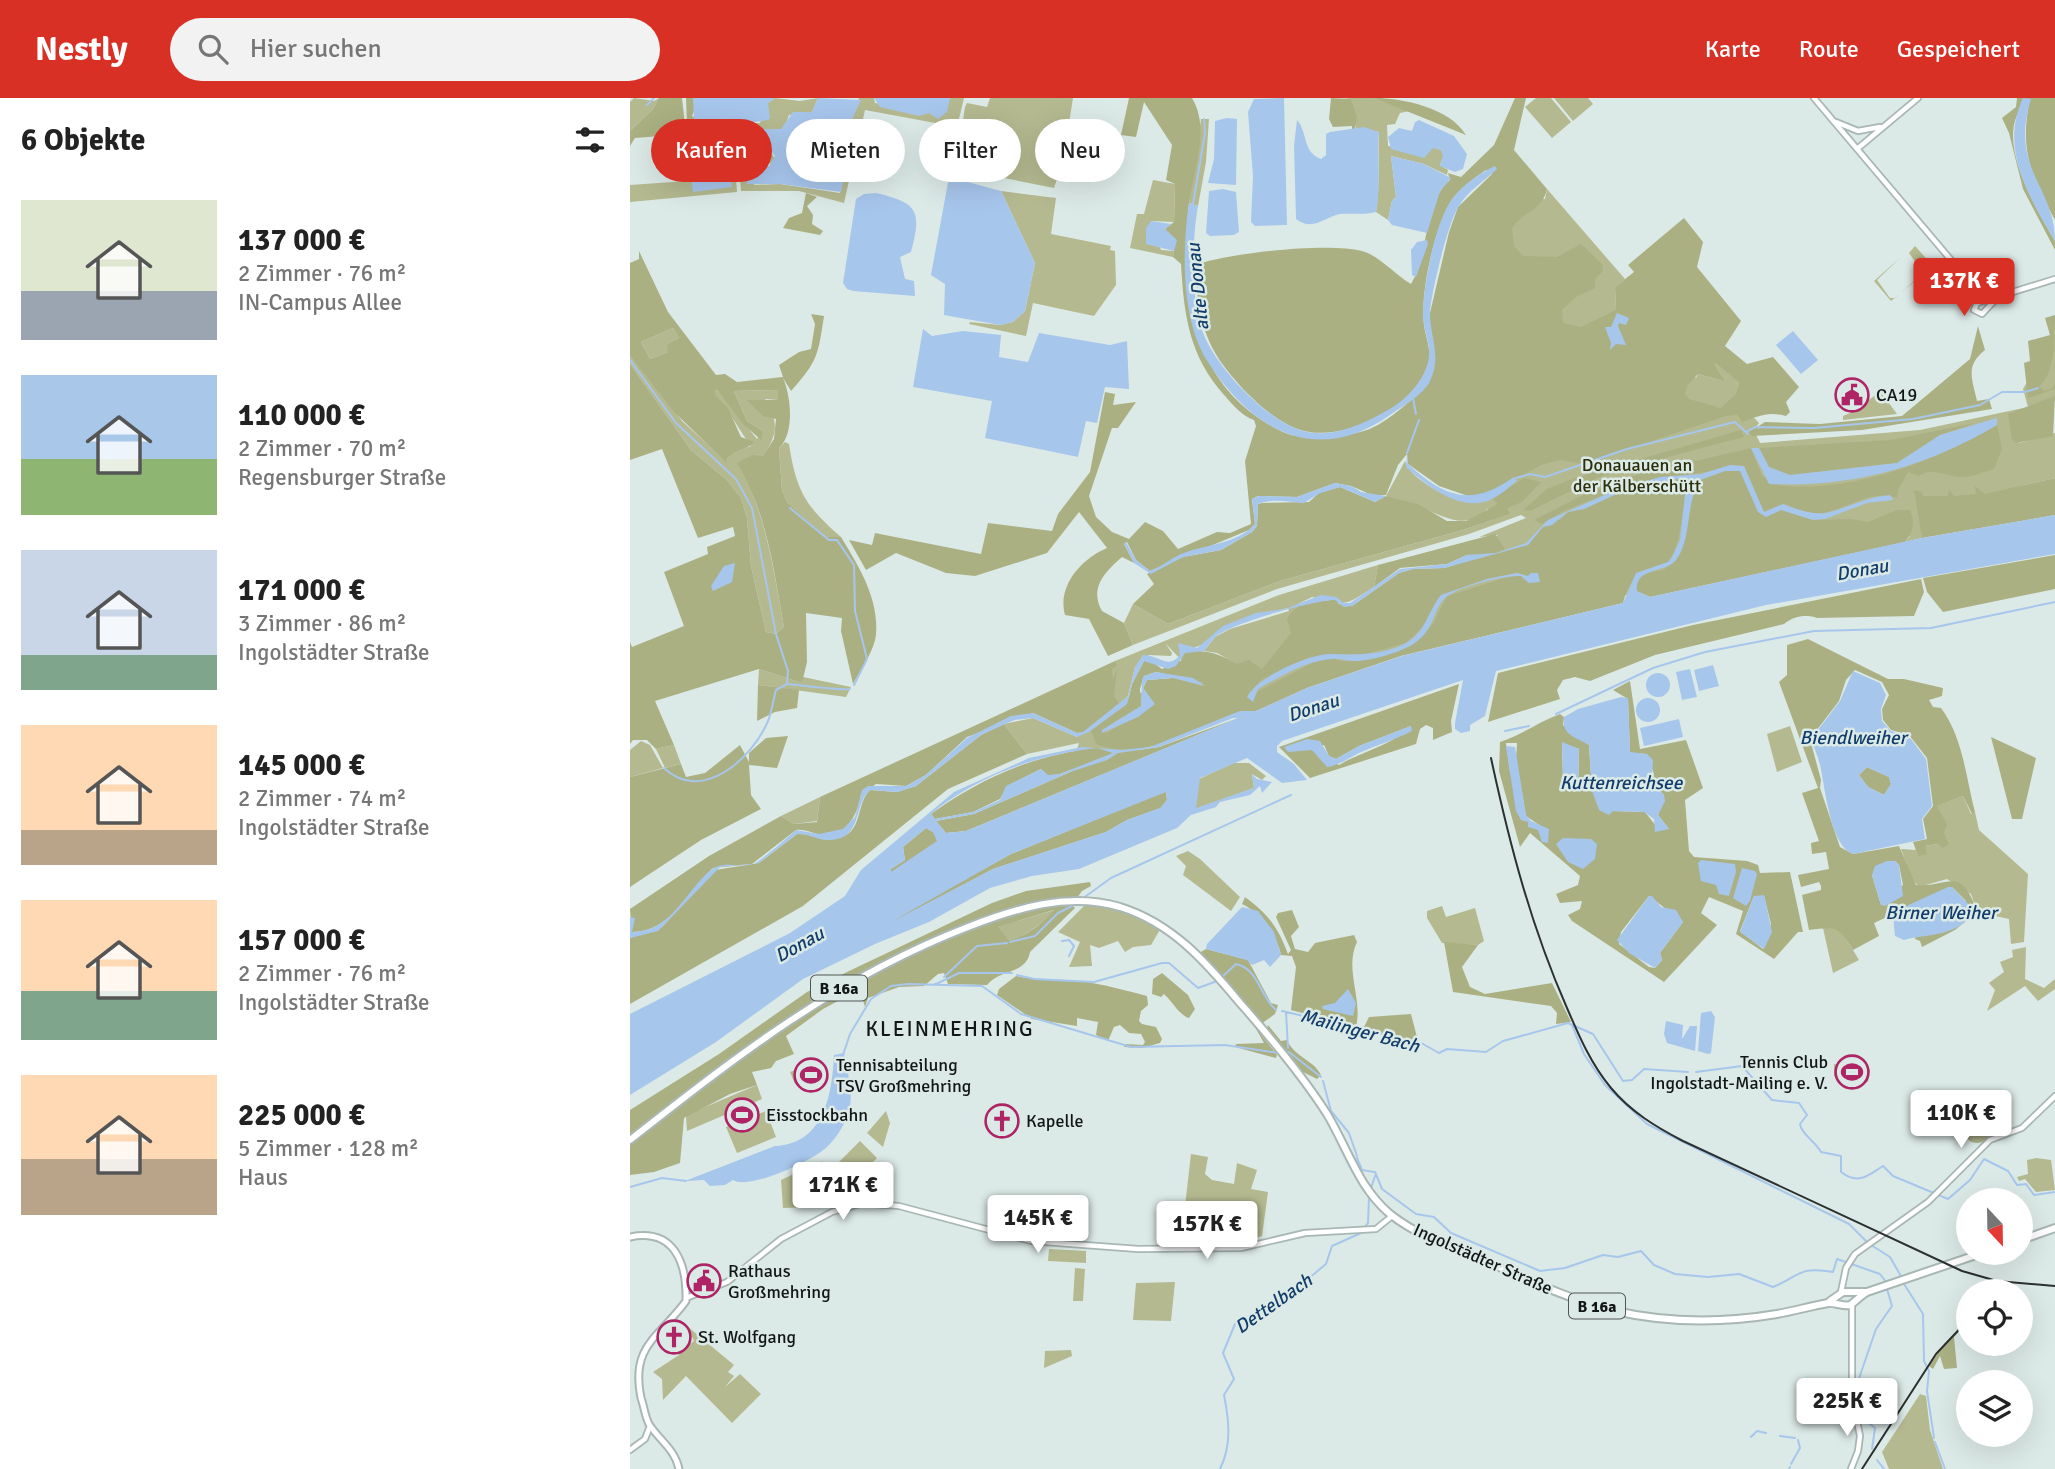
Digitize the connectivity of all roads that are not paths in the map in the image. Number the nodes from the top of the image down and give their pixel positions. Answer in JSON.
{"nodes":[{"id":1,"x":1814,"y":98,"type":"edge"},
{"id":2,"x":1918,"y":98,"type":"edge"},
{"id":3,"x":1832,"y":120,"type":"junction"},
{"id":4,"x":1883,"y":127,"type":"junction"},
{"id":5,"x":1856,"y":149,"type":"junction"},
{"id":6,"x":2055,"y":279,"type":"edge"},
{"id":7,"x":2055,"y":1097,"type":"edge"},
{"id":8,"x":630,"y":1140,"type":"edge"},
{"id":9,"x":1382,"y":1206,"type":"junction"},
{"id":10,"x":1393,"y":1216,"type":"junction"},
{"id":11,"x":1385,"y":1224,"type":"junction"},
{"id":12,"x":2055,"y":1228,"type":"edge"},
{"id":13,"x":2034,"y":1235,"type":"edge"},
{"id":14,"x":630,"y":1237,"type":"edge"},
{"id":15,"x":1956,"y":1262,"type":"edge"},
{"id":16,"x":1843,"y":1281,"type":"junction"},
{"id":17,"x":1851,"y":1297,"type":"junction"},
{"id":18,"x":686,"y":1298,"type":"junction"},
{"id":19,"x":1841,"y":1300,"type":"junction"},
{"id":20,"x":1850,"y":1315,"type":"junction"},
{"id":21,"x":650,"y":1426,"type":"junction"},
{"id":22,"x":630,"y":1450,"type":"edge"},
{"id":23,"x":679,"y":1469,"type":"edge"},
{"id":24,"x":1851,"y":1469,"type":"edge"}],
"edges":[{"from":1,"to":3,"type":"street"},
{"from":2,"to":4,"type":"street"},
{"from":3,"to":4,"type":"street"},
{"from":3,"to":5,"type":"street"},
{"from":4,"to":5,"type":"street"},
{"from":5,"to":6,"type":"street"},
{"from":7,"to":16,"type":"street"},
{"from":8,"to":9,"type":"main road","number":"B 16a"},
{"from":9,"to":10,"type":"main road","number":"B 16a"},
{"from":9,"to":11,"type":"street"},
{"from":10,"to":11,"type":"street","name":"Ingolstädter Straße"},
{"from":10,"to":19,"type":"main road","name":"Ingolstädter Straße","number":"B 16a"},
{"from":11,"to":18,"type":"street","name":"Ingolstädter Straße"},
{"from":12,"to":13,"type":"main road"},
{"from":14,"to":18,"type":"main road"},
{"from":15,"to":17,"type":"main road"},
{"from":16,"to":17,"type":"street"},
{"from":16,"to":19,"type":"street"},
{"from":17,"to":19,"type":"main road"},
{"from":17,"to":19,"type":"main road"},
{"from":17,"to":20,"type":"street"},
{"from":18,"to":21,"type":"main road"},
{"from":19,"to":20,"type":"street"},
{"from":20,"to":24,"type":"street"},
{"from":21,"to":22,"type":"street"},
{"from":21,"to":23,"type":"main road"}]}
